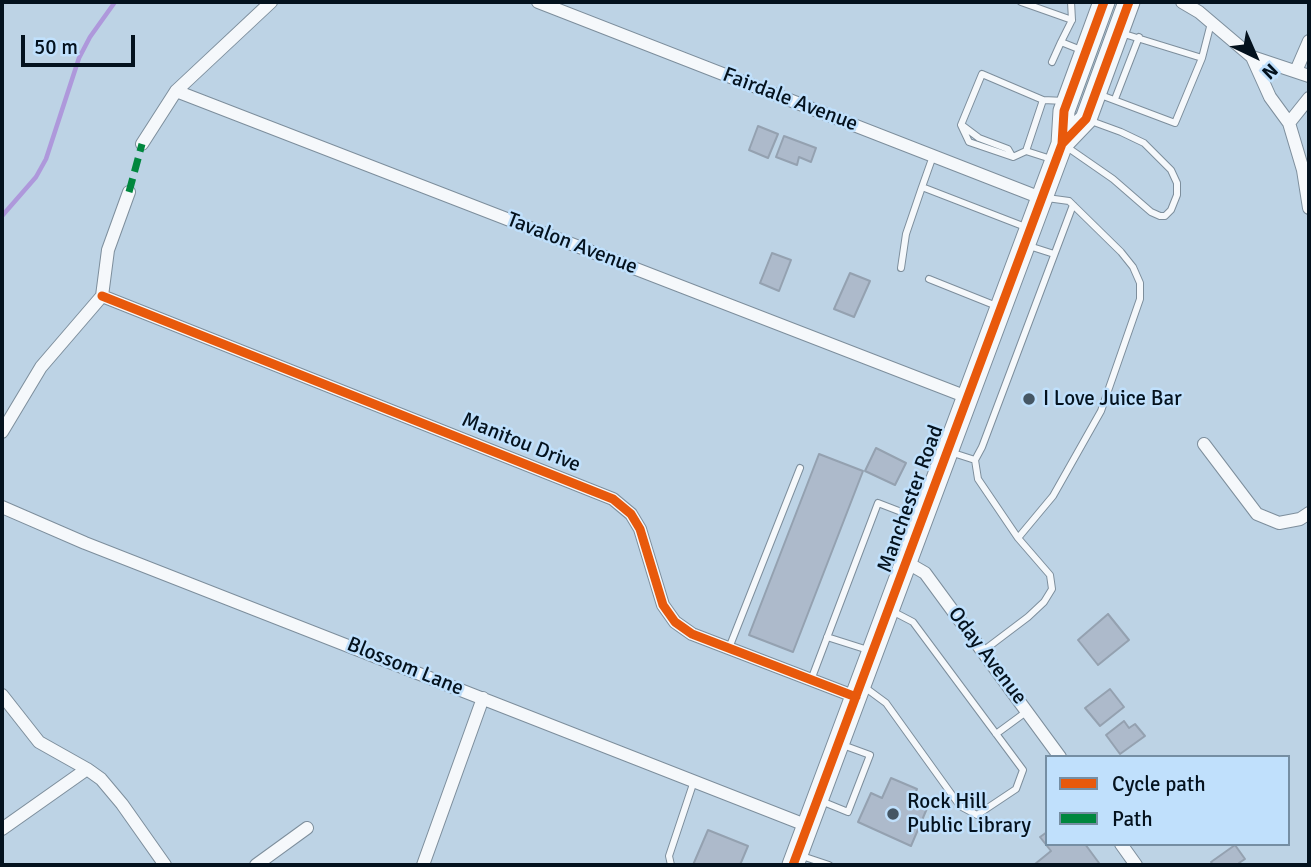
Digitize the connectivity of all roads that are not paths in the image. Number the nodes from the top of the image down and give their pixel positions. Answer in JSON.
{"nodes":[{"id":1,"x":271,"y":2,"type":"edge"},
{"id":2,"x":538,"y":2,"type":"edge"},
{"id":3,"x":1021,"y":2,"type":"edge"},
{"id":4,"x":1048,"y":2,"type":"edge"},
{"id":5,"x":1071,"y":2,"type":"edge"},
{"id":6,"x":1104,"y":2,"type":"edge"},
{"id":7,"x":1129,"y":2,"type":"edge"},
{"id":8,"x":1182,"y":2,"type":"edge"},
{"id":9,"x":1201,"y":7,"type":"edge"},
{"id":10,"x":1046,"y":12,"type":"junction"},
{"id":11,"x":1072,"y":20,"type":"junction"},
{"id":12,"x":1211,"y":22,"type":"junction"},
{"id":13,"x":1129,"y":35,"type":"junction"},
{"id":14,"x":1309,"y":41,"type":"edge"},
{"id":15,"x":1061,"y":42,"type":"junction"},
{"id":16,"x":1085,"y":52,"type":"junction"},
{"id":17,"x":1252,"y":57,"type":"junction"},
{"id":18,"x":1202,"y":58,"type":"junction"},
{"id":19,"x":1052,"y":62,"type":"dead end"},
{"id":20,"x":1296,"y":71,"type":"junction"},
{"id":21,"x":1309,"y":76,"type":"edge"},
{"id":22,"x":176,"y":91,"type":"junction"},
{"id":23,"x":1106,"y":96,"type":"junction"},
{"id":24,"x":1309,"y":98,"type":"edge"},
{"id":25,"x":1043,"y":100,"type":"junction"},
{"id":26,"x":1067,"y":101,"type":"junction"},
{"id":27,"x":1086,"y":120,"type":"junction"},
{"id":28,"x":1289,"y":123,"type":"junction"},
{"id":29,"x":142,"y":144,"type":"dead end"},
{"id":30,"x":1026,"y":150,"type":"junction"},
{"id":31,"x":1059,"y":153,"type":"junction"},
{"id":32,"x":933,"y":155,"type":"junction"},
{"id":33,"x":922,"y":187,"type":"junction"},
{"id":34,"x":129,"y":192,"type":"dead end"},
{"id":35,"x":1041,"y":198,"type":"junction"},
{"id":36,"x":1073,"y":205,"type":"junction"},
{"id":37,"x":1309,"y":208,"type":"edge"},
{"id":38,"x":1027,"y":237,"type":"junction"},
{"id":39,"x":1054,"y":254,"type":"junction"},
{"id":40,"x":901,"y":268,"type":"dead end"},
{"id":41,"x":929,"y":279,"type":"dead end"},
{"id":42,"x":102,"y":296,"type":"junction"},
{"id":43,"x":1000,"y":308,"type":"junction"},
{"id":44,"x":967,"y":397,"type":"junction"},
{"id":45,"x":2,"y":432,"type":"edge"},
{"id":46,"x":1203,"y":444,"type":"dead end"},
{"id":47,"x":947,"y":452,"type":"junction"},
{"id":48,"x":975,"y":460,"type":"junction"},
{"id":49,"x":800,"y":468,"type":"dead end"},
{"id":50,"x":2,"y":507,"type":"edge"},
{"id":51,"x":1309,"y":513,"type":"edge"},
{"id":52,"x":922,"y":520,"type":"junction"},
{"id":53,"x":1018,"y":538,"type":"junction"},
{"id":54,"x":906,"y":562,"type":"junction"},
{"id":55,"x":888,"y":609,"type":"junction"},
{"id":56,"x":827,"y":637,"type":"junction"},
{"id":57,"x":729,"y":648,"type":"junction"},
{"id":58,"x":983,"y":651,"type":"junction"},
{"id":59,"x":873,"y":652,"type":"junction"},
{"id":60,"x":810,"y":680,"type":"junction"},
{"id":61,"x":859,"y":691,"type":"junction"},
{"id":62,"x":2,"y":695,"type":"edge"},
{"id":63,"x":483,"y":698,"type":"junction"},
{"id":64,"x":1028,"y":711,"type":"junction"},
{"id":65,"x":996,"y":734,"type":"junction"},
{"id":66,"x":839,"y":743,"type":"junction"},
{"id":67,"x":1059,"y":755,"type":"edge"},
{"id":68,"x":87,"y":769,"type":"junction"},
{"id":69,"x":694,"y":781,"type":"junction"},
{"id":70,"x":817,"y":800,"type":"junction"},
{"id":71,"x":808,"y":826,"type":"junction"},
{"id":72,"x":307,"y":828,"type":"dead end"},
{"id":73,"x":2,"y":830,"type":"edge"},
{"id":74,"x":1122,"y":846,"type":"edge"},
{"id":75,"x":795,"y":860,"type":"edge"},
{"id":76,"x":165,"y":865,"type":"edge"},
{"id":77,"x":256,"y":865,"type":"edge"},
{"id":78,"x":423,"y":865,"type":"edge"},
{"id":79,"x":671,"y":865,"type":"edge"},
{"id":80,"x":830,"y":865,"type":"edge"},
{"id":81,"x":1136,"y":865,"type":"edge"}],
"edges":[{"from":1,"to":22,"type":"street"},
{"from":2,"to":32,"type":"street","name":"Fairdale Avenue"},
{"from":3,"to":10,"type":"lane"},
{"from":4,"to":10,"type":"lane"},
{"from":5,"to":11,"type":"lane"},
{"from":6,"to":16,"type":"main road","name":"Manchester Road"},
{"from":7,"to":13,"type":"main road","name":"Manchester Road"},
{"from":8,"to":9,"type":"street"},
{"from":9,"to":12,"type":"street"},
{"from":10,"to":11,"type":"lane"},
{"from":11,"to":15,"type":"lane"},
{"from":12,"to":17,"type":"street"},
{"from":12,"to":18,"type":"lane"},
{"from":13,"to":18,"type":"lane"},
{"from":13,"to":23,"type":"main road","name":"Manchester Road"},
{"from":14,"to":20,"type":"street"},
{"from":15,"to":16,"type":"lane"},
{"from":15,"to":19,"type":"lane"},
{"from":16,"to":26,"type":"main road","name":"Manchester Road"},
{"from":17,"to":20,"type":"street"},
{"from":17,"to":28,"type":"street"},
{"from":18,"to":23,"type":"lane"},
{"from":20,"to":21,"type":"street"},
{"from":22,"to":29,"type":"street"},
{"from":22,"to":44,"type":"street","name":"Tavalon Avenue"},
{"from":23,"to":27,"type":"main road","name":"Manchester Road"},
{"from":24,"to":28,"type":"street"},
{"from":25,"to":26,"type":"lane"},
{"from":25,"to":30,"type":"lane"},
{"from":25,"to":30,"type":"lane"},
{"from":26,"to":31,"type":"main road","name":"Manchester Road"},
{"from":27,"to":31,"type":"main road","name":"Manchester Road"},
{"from":27,"to":31,"type":"lane"},
{"from":28,"to":37,"type":"street"},
{"from":30,"to":31,"type":"lane"},
{"from":31,"to":35,"type":"main road","name":"Manchester Road"},
{"from":32,"to":33,"type":"lane"},
{"from":32,"to":35,"type":"street","name":"Fairdale Avenue"},
{"from":33,"to":38,"type":"lane"},
{"from":33,"to":40,"type":"lane"},
{"from":34,"to":42,"type":"street"},
{"from":35,"to":36,"type":"lane"},
{"from":35,"to":38,"type":"main road","name":"Manchester Road"},
{"from":36,"to":39,"type":"lane"},
{"from":36,"to":53,"type":"lane"},
{"from":38,"to":39,"type":"lane"},
{"from":38,"to":43,"type":"main road","name":"Manchester Road"},
{"from":39,"to":48,"type":"lane"},
{"from":41,"to":43,"type":"lane"},
{"from":42,"to":45,"type":"street"},
{"from":42,"to":57,"type":"street","name":"Manitou Drive"},
{"from":43,"to":44,"type":"main road","name":"Manchester Road"},
{"from":44,"to":47,"type":"main road","name":"Manchester Road"},
{"from":46,"to":51,"type":"street"},
{"from":47,"to":48,"type":"lane"},
{"from":47,"to":52,"type":"main road","name":"Manchester Road"},
{"from":48,"to":53,"type":"lane"},
{"from":49,"to":57,"type":"lane"},
{"from":50,"to":63,"type":"street","name":"Blossom Lane"},
{"from":52,"to":54,"type":"main road","name":"Manchester Road"},
{"from":52,"to":56,"type":"lane"},
{"from":53,"to":58,"type":"lane"},
{"from":54,"to":55,"type":"main road","name":"Manchester Road"},
{"from":54,"to":58,"type":"street","name":"Oday Avenue"},
{"from":55,"to":59,"type":"main road","name":"Manchester Road"},
{"from":55,"to":65,"type":"lane"},
{"from":56,"to":59,"type":"lane"},
{"from":56,"to":60,"type":"lane"},
{"from":57,"to":60,"type":"street","name":"Manitou Drive"},
{"from":58,"to":64,"type":"street","name":"Oday Avenue"},
{"from":59,"to":61,"type":"main road","name":"Manchester Road"},
{"from":60,"to":61,"type":"street","name":"Manitou Drive"},
{"from":61,"to":65,"type":"lane"},
{"from":61,"to":66,"type":"main road","name":"Manchester Road"},
{"from":62,"to":68,"type":"street"},
{"from":63,"to":69,"type":"street","name":"Blossom Lane"},
{"from":63,"to":78,"type":"street"},
{"from":64,"to":65,"type":"lane"},
{"from":64,"to":67,"type":"street","name":"Oday Avenue"},
{"from":66,"to":70,"type":"main road","name":"Manchester Road"},
{"from":66,"to":70,"type":"lane"},
{"from":68,"to":73,"type":"street"},
{"from":68,"to":76,"type":"street"},
{"from":69,"to":71,"type":"street","name":"Blossom Lane"},
{"from":69,"to":79,"type":"lane"},
{"from":70,"to":71,"type":"main road","name":"Manchester Road"},
{"from":71,"to":75,"type":"main road","name":"Manchester Road"},
{"from":72,"to":77,"type":"street"},
{"from":74,"to":81,"type":"street"},
{"from":75,"to":80,"type":"lane"}]}
